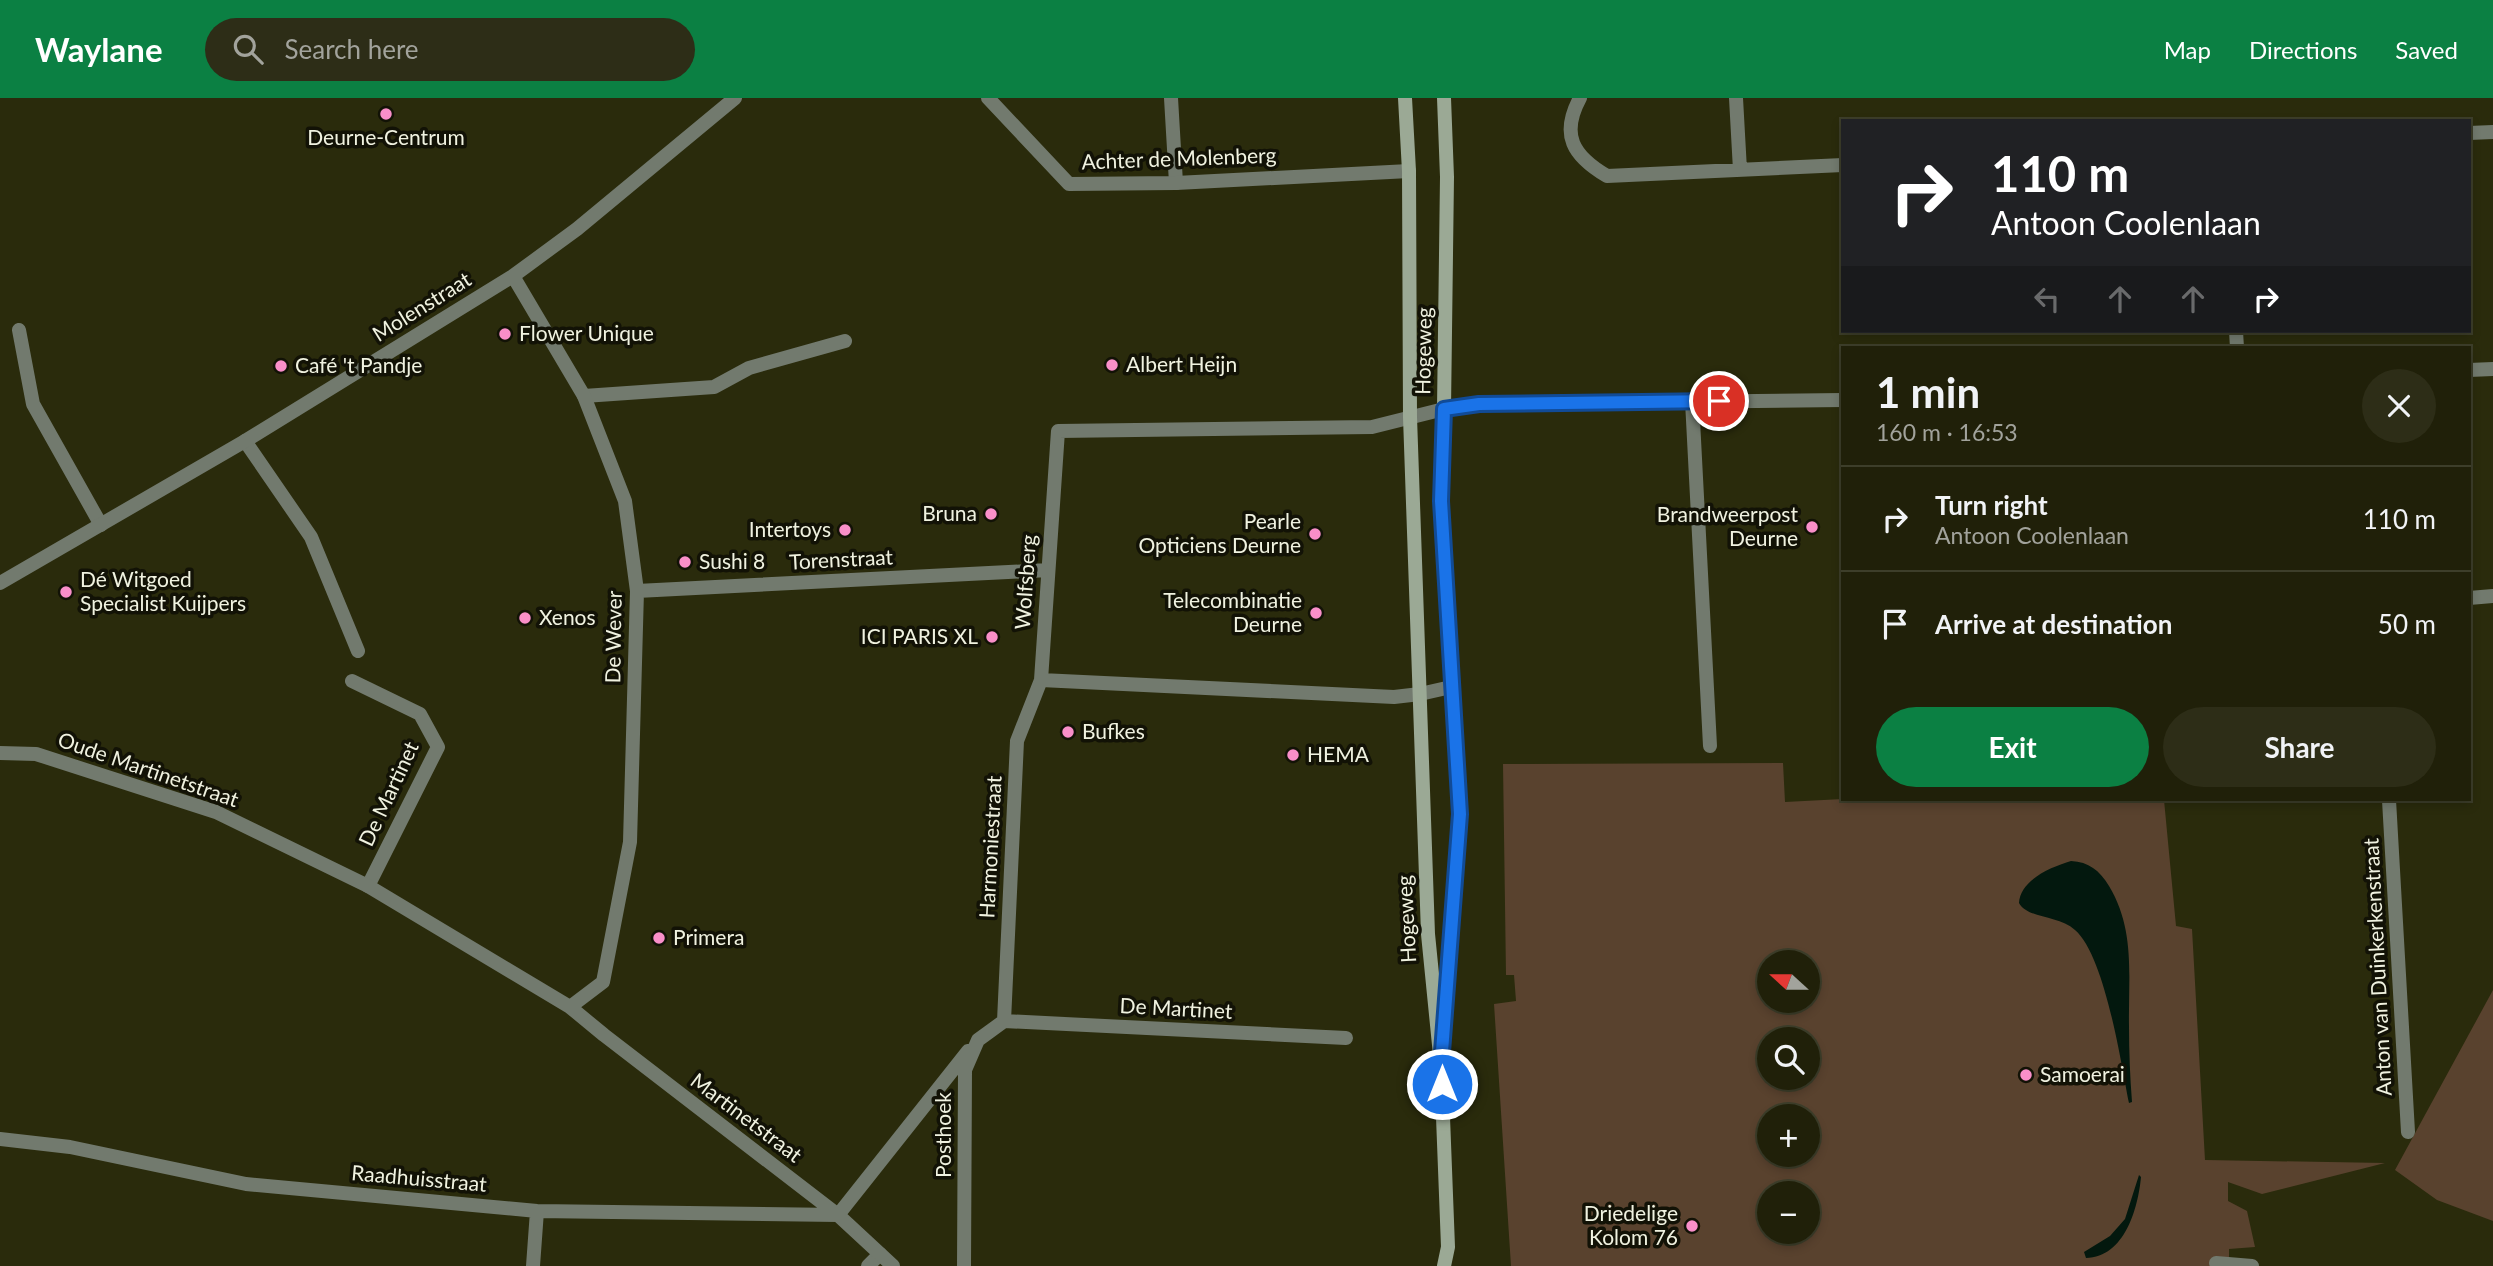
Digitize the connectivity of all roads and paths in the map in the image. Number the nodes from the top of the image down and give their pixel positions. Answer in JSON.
{"nodes":[{"id":1,"x":735,"y":98,"type":"edge"},
{"id":2,"x":1171,"y":98,"type":"edge"},
{"id":3,"x":1405,"y":98,"type":"edge"},
{"id":4,"x":1444,"y":98,"type":"edge"},
{"id":5,"x":1580,"y":98,"type":"edge"},
{"id":6,"x":1736,"y":98,"type":"edge"},
{"id":7,"x":991,"y":99,"type":"edge"},
{"id":8,"x":2493,"y":132,"type":"edge"},
{"id":9,"x":2471,"y":133,"type":"edge"},
{"id":10,"x":1841,"y":165,"type":"edge"},
{"id":11,"x":1740,"y":170,"type":"junction"},
{"id":12,"x":1409,"y":171,"type":"junction"},
{"id":13,"x":1176,"y":183,"type":"junction"},
{"id":14,"x":513,"y":276,"type":"junction"},
{"id":15,"x":19,"y":330,"type":"dead end"},
{"id":16,"x":845,"y":341,"type":"dead end"},
{"id":17,"x":2493,"y":369,"type":"edge"},
{"id":18,"x":2471,"y":370,"type":"edge"},
{"id":19,"x":584,"y":396,"type":"junction"},
{"id":20,"x":1841,"y":400,"type":"edge"},
{"id":21,"x":1692,"y":401,"type":"junction"},
{"id":22,"x":1444,"y":409,"type":"junction"},
{"id":23,"x":1410,"y":417,"type":"junction"},
{"id":24,"x":245,"y":441,"type":"junction"},
{"id":25,"x":101,"y":526,"type":"junction"},
{"id":26,"x":1048,"y":570,"type":"junction"},
{"id":27,"x":0,"y":583,"type":"edge"},
{"id":28,"x":637,"y":592,"type":"junction"},
{"id":29,"x":2493,"y":596,"type":"edge"},
{"id":30,"x":2471,"y":598,"type":"edge"},
{"id":31,"x":358,"y":651,"type":"dead end"},
{"id":32,"x":1041,"y":680,"type":"junction"},
{"id":33,"x":352,"y":681,"type":"dead end"},
{"id":34,"x":1451,"y":687,"type":"junction"},
{"id":35,"x":1420,"y":694,"type":"junction"},
{"id":36,"x":1710,"y":746,"type":"dead end"},
{"id":37,"x":0,"y":753,"type":"edge"},
{"id":38,"x":2389,"y":801,"type":"edge"},
{"id":39,"x":368,"y":886,"type":"junction"},
{"id":40,"x":570,"y":1007,"type":"junction"},
{"id":41,"x":1004,"y":1021,"type":"junction"},
{"id":42,"x":1346,"y":1038,"type":"dead end"},
{"id":43,"x":978,"y":1040,"type":"junction"},
{"id":44,"x":1441,"y":1065,"type":"junction"},
{"id":45,"x":2408,"y":1132,"type":"dead end"},
{"id":46,"x":0,"y":1139,"type":"edge"},
{"id":47,"x":537,"y":1211,"type":"junction"},
{"id":48,"x":838,"y":1214,"type":"junction"},
{"id":49,"x":1448,"y":1247,"type":"junction"},
{"id":50,"x":880,"y":1254,"type":"junction"},
{"id":51,"x":2216,"y":1263,"type":"dead end"},
{"id":52,"x":533,"y":1266,"type":"edge"},
{"id":53,"x":868,"y":1266,"type":"edge"},
{"id":54,"x":893,"y":1266,"type":"edge"},
{"id":55,"x":964,"y":1266,"type":"edge"},
{"id":56,"x":1444,"y":1266,"type":"edge"},
{"id":57,"x":1453,"y":1266,"type":"edge"},
{"id":58,"x":2252,"y":1266,"type":"edge"}],
"edges":[{"from":1,"to":14,"type":"street","name":"Molenstraat"},
{"from":2,"to":13,"type":"street"},
{"from":3,"to":12,"type":"street","name":"Hogeweg"},
{"from":4,"to":22,"type":"street","name":"Hogeweg"},
{"from":5,"to":11,"type":"street"},
{"from":6,"to":11,"type":"street"},
{"from":7,"to":13,"type":"street","name":"Achter de Molenberg"},
{"from":8,"to":9,"type":"street"},
{"from":10,"to":11,"type":"street"},
{"from":12,"to":13,"type":"street","name":"Achter de Molenberg"},
{"from":12,"to":23,"type":"street","name":"Hogeweg"},
{"from":14,"to":19,"type":"street","name":"De Wever"},
{"from":14,"to":24,"type":"street","name":"Molenstraat"},
{"from":15,"to":25,"type":"street"},
{"from":16,"to":19,"type":"street"},
{"from":17,"to":18,"type":"street"},
{"from":19,"to":28,"type":"street","name":"De Wever"},
{"from":20,"to":21,"type":"street"},
{"from":21,"to":22,"type":"street"},
{"from":21,"to":36,"type":"street"},
{"from":22,"to":23,"type":"street"},
{"from":22,"to":34,"type":"street","name":"Hogeweg"},
{"from":23,"to":26,"type":"street","name":"Wolfsberg"},
{"from":23,"to":35,"type":"street","name":"Hogeweg"},
{"from":24,"to":25,"type":"street","name":"Molenstraat"},
{"from":24,"to":31,"type":"street"},
{"from":25,"to":27,"type":"street","name":"Molenstraat"},
{"from":26,"to":28,"type":"street","name":"Torenstraat"},
{"from":26,"to":32,"type":"street","name":"Wolfsberg"},
{"from":28,"to":40,"type":"street","name":"De Wever"},
{"from":29,"to":30,"type":"street"},
{"from":32,"to":35,"type":"street"},
{"from":32,"to":41,"type":"street","name":"Harmoniestraat"},
{"from":33,"to":39,"type":"street","name":"De Martinet"},
{"from":34,"to":35,"type":"street"},
{"from":34,"to":44,"type":"street","name":"Hogeweg"},
{"from":35,"to":44,"type":"street","name":"Hogeweg"},
{"from":37,"to":39,"type":"street","name":"Oude Martinetstraat"},
{"from":38,"to":45,"type":"street","name":"Anton van Duinkerkenstraat"},
{"from":39,"to":40,"type":"street","name":"Oude Martinetstraat"},
{"from":40,"to":48,"type":"street","name":"Martinetstraat"},
{"from":41,"to":42,"type":"street","name":"De Martinet"},
{"from":41,"to":43,"type":"street"},
{"from":43,"to":48,"type":"street"},
{"from":43,"to":55,"type":"street","name":"Posthoek"},
{"from":44,"to":49,"type":"street","name":"Hogeweg"},
{"from":46,"to":47,"type":"street","name":"Raadhuisstraat"},
{"from":47,"to":48,"type":"street","name":"Raadhuisstraat"},
{"from":47,"to":52,"type":"street"},
{"from":48,"to":50,"type":"street","name":"Martinetstraat"},
{"from":49,"to":56,"type":"street","name":"Hogeweg"},
{"from":49,"to":57,"type":"street","name":"Hogeweg"},
{"from":50,"to":53,"type":"street"},
{"from":50,"to":54,"type":"street","name":"Martinetstraat"},
{"from":51,"to":58,"type":"street"}]}
